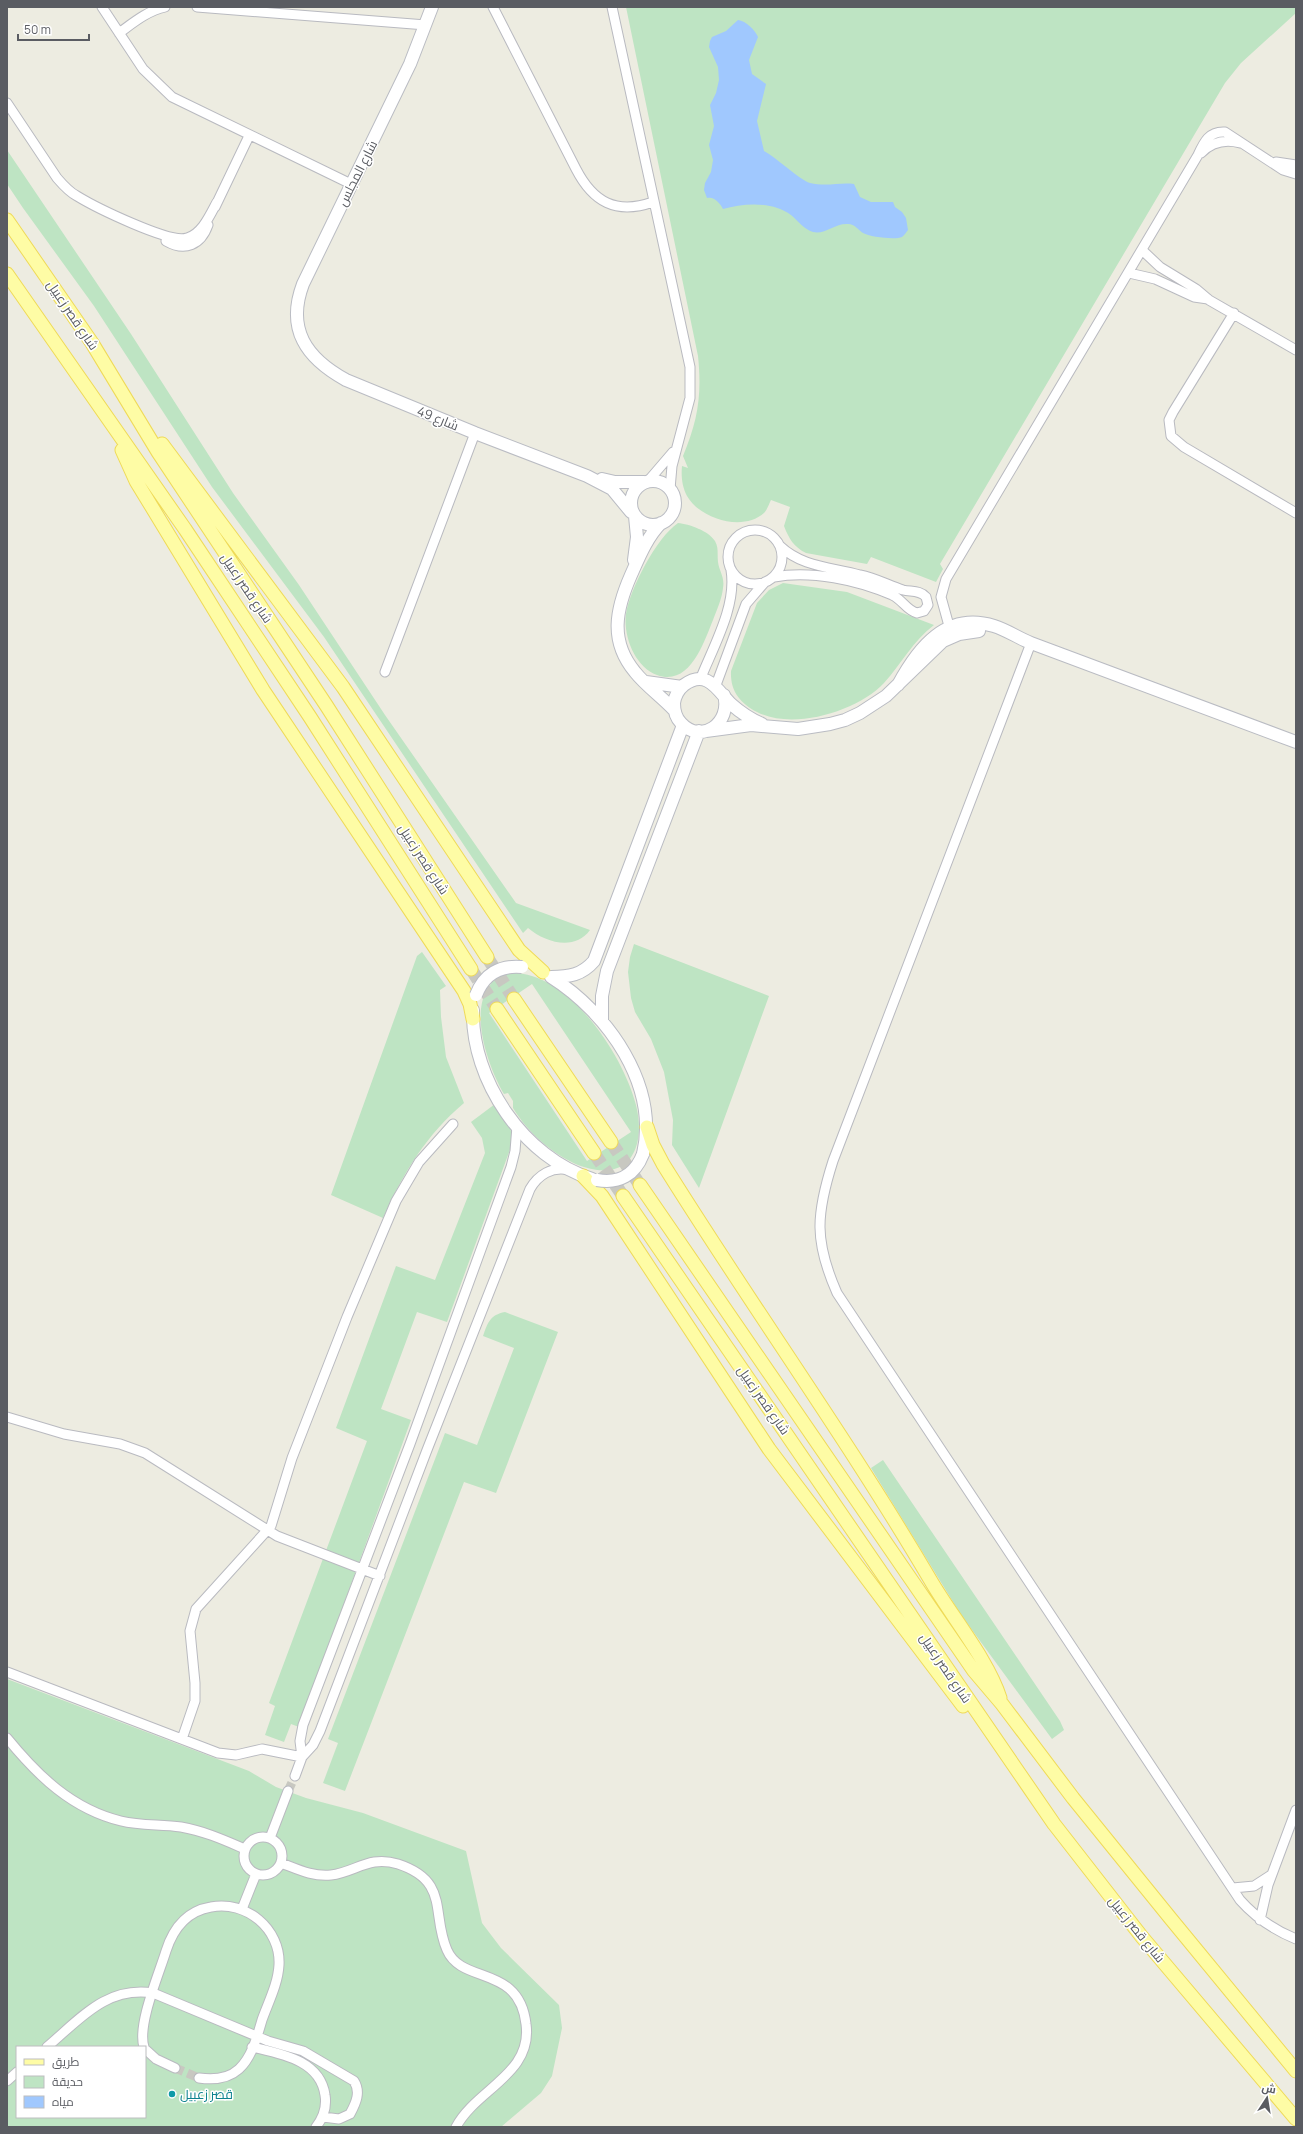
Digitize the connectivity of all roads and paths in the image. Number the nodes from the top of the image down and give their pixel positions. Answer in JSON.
{"nodes":[{"id":1,"x":102,"y":7,"type":"edge"},
{"id":2,"x":165,"y":7,"type":"edge"},
{"id":3,"x":198,"y":7,"type":"edge"},
{"id":4,"x":432,"y":7,"type":"edge"},
{"id":5,"x":493,"y":7,"type":"edge"},
{"id":6,"x":612,"y":7,"type":"edge"},
{"id":7,"x":226,"y":8,"type":"edge"},
{"id":8,"x":426,"y":25,"type":"junction"},
{"id":9,"x":118,"y":33,"type":"junction"},
{"id":10,"x":7,"y":103,"type":"edge"},
{"id":11,"x":249,"y":136,"type":"junction"},
{"id":12,"x":1270,"y":160,"type":"junction"},
{"id":13,"x":1296,"y":166,"type":"edge"},
{"id":14,"x":1296,"y":174,"type":"edge"},
{"id":15,"x":351,"y":184,"type":"junction"},
{"id":16,"x":653,"y":202,"type":"junction"},
{"id":17,"x":7,"y":220,"type":"edge"},
{"id":18,"x":1142,"y":250,"type":"junction"},
{"id":19,"x":1128,"y":273,"type":"junction"},
{"id":20,"x":7,"y":274,"type":"edge"},
{"id":21,"x":1209,"y":300,"type":"junction"},
{"id":22,"x":1234,"y":313,"type":"junction"},
{"id":23,"x":303,"y":342,"type":"joint"},
{"id":24,"x":1296,"y":350,"type":"edge"},
{"id":25,"x":141,"y":424,"type":"junction"},
{"id":26,"x":474,"y":433,"type":"junction"},
{"id":27,"x":117,"y":434,"type":"junction"},
{"id":28,"x":677,"y":444,"type":"junction"},
{"id":29,"x":587,"y":476,"type":"junction"},
{"id":30,"x":647,"y":481,"type":"junction"},
{"id":31,"x":670,"y":489,"type":"junction"},
{"id":32,"x":1296,"y":513,"type":"edge"},
{"id":33,"x":633,"y":514,"type":"junction"},
{"id":34,"x":661,"y":523,"type":"junction"},
{"id":35,"x":780,"y":546,"type":"junction"},
{"id":36,"x":731,"y":570,"type":"junction"},
{"id":37,"x":632,"y":573,"type":"junction"},
{"id":38,"x":774,"y":577,"type":"junction"},
{"id":39,"x":765,"y":582,"type":"junction"},
{"id":40,"x":951,"y":632,"type":"junction"},
{"id":41,"x":1031,"y":643,"type":"junction"},
{"id":42,"x":385,"y":672,"type":"dead end"},
{"id":43,"x":700,"y":680,"type":"junction"},
{"id":44,"x":645,"y":682,"type":"junction"},
{"id":45,"x":716,"y":685,"type":"junction"},
{"id":46,"x":682,"y":687,"type":"junction"},
{"id":47,"x":724,"y":695,"type":"junction"},
{"id":48,"x":674,"y":710,"type":"junction"},
{"id":49,"x":683,"y":725,"type":"junction"},
{"id":50,"x":766,"y":726,"type":"junction"},
{"id":51,"x":702,"y":731,"type":"junction"},
{"id":52,"x":1296,"y":742,"type":"edge"},
{"id":53,"x":487,"y":957,"type":"tunnel mouth"},
{"id":54,"x":470,"y":969,"type":"tunnel mouth"},
{"id":55,"x":547,"y":975,"type":"junction"},
{"id":56,"x":514,"y":998,"type":"tunnel mouth"},
{"id":57,"x":497,"y":1009,"type":"tunnel mouth"},
{"id":58,"x":473,"y":1019,"type":"junction"},
{"id":59,"x":602,"y":1021,"type":"junction"},
{"id":60,"x":453,"y":1124,"type":"dead end"},
{"id":61,"x":517,"y":1126,"type":"junction"},
{"id":62,"x":647,"y":1127,"type":"junction"},
{"id":63,"x":611,"y":1142,"type":"tunnel mouth"},
{"id":64,"x":594,"y":1153,"type":"tunnel mouth"},
{"id":65,"x":578,"y":1174,"type":"junction"},
{"id":66,"x":640,"y":1185,"type":"tunnel mouth"},
{"id":67,"x":623,"y":1196,"type":"tunnel mouth"},
{"id":68,"x":7,"y":1417,"type":"edge"},
{"id":69,"x":268,"y":1531,"type":"junction"},
{"id":70,"x":362,"y":1570,"type":"junction"},
{"id":71,"x":380,"y":1576,"type":"junction"},
{"id":72,"x":7,"y":1672,"type":"edge"},
{"id":73,"x":1002,"y":1704,"type":"junction"},
{"id":74,"x":982,"y":1723,"type":"junction"},
{"id":75,"x":7,"y":1738,"type":"edge"},
{"id":76,"x":182,"y":1739,"type":"junction"},
{"id":77,"x":302,"y":1757,"type":"junction"},
{"id":78,"x":295,"y":1776,"type":"tunnel mouth"},
{"id":79,"x":288,"y":1792,"type":"tunnel mouth"},
{"id":80,"x":1296,"y":1810,"type":"edge"},
{"id":81,"x":270,"y":1838,"type":"junction"},
{"id":82,"x":245,"y":1849,"type":"junction"},
{"id":83,"x":281,"y":1863,"type":"junction"},
{"id":84,"x":256,"y":1874,"type":"junction"},
{"id":85,"x":1272,"y":1874,"type":"junction"},
{"id":86,"x":1233,"y":1888,"type":"junction"},
{"id":87,"x":242,"y":1909,"type":"junction"},
{"id":88,"x":1260,"y":1920,"type":"junction"},
{"id":89,"x":1296,"y":1939,"type":"edge"},
{"id":90,"x":153,"y":1993,"type":"junction"},
{"id":91,"x":257,"y":2036,"type":"junction"},
{"id":92,"x":48,"y":2046,"type":"edge"},
{"id":93,"x":145,"y":2046,"type":"edge"},
{"id":94,"x":252,"y":2047,"type":"junction"},
{"id":95,"x":146,"y":2049,"type":"edge"},
{"id":96,"x":327,"y":2064,"type":"junction"},
{"id":97,"x":175,"y":2068,"type":"tunnel mouth"},
{"id":98,"x":1296,"y":2071,"type":"edge"},
{"id":99,"x":16,"y":2073,"type":"edge"},
{"id":100,"x":199,"y":2078,"type":"tunnel mouth"},
{"id":101,"x":7,"y":2081,"type":"edge"},
{"id":102,"x":322,"y":2082,"type":"junction"},
{"id":103,"x":323,"y":2117,"type":"junction"},
{"id":104,"x":1296,"y":2119,"type":"edge"},
{"id":105,"x":316,"y":2127,"type":"edge"},
{"id":106,"x":456,"y":2127,"type":"edge"}],
"edges":[{"from":1,"to":9,"type":"street"},
{"from":2,"to":9,"type":"street"},
{"from":3,"to":7,"type":"street"},
{"from":4,"to":8,"type":"street","name":"شارع المجلس"},
{"from":5,"to":16,"type":"street"},
{"from":6,"to":16,"type":"street"},
{"from":7,"to":8,"type":"street"},
{"from":8,"to":15,"type":"street","name":"شارع المجلس"},
{"from":9,"to":11,"type":"street"},
{"from":10,"to":11,"type":"street"},
{"from":11,"to":15,"type":"street"},
{"from":12,"to":13,"type":"street"},
{"from":12,"to":14,"type":"street"},
{"from":12,"to":18,"type":"street"},
{"from":15,"to":23,"type":"street","name":"شارع المجلس"},
{"from":16,"to":28,"type":"street"},
{"from":17,"to":25,"type":"main road","name":"شارع قصر زعبيل"},
{"from":18,"to":19,"type":"street"},
{"from":18,"to":21,"type":"street"},
{"from":19,"to":21,"type":"street"},
{"from":19,"to":40,"type":"street"},
{"from":20,"to":27,"type":"main road","name":"شارع قصر زعبيل"},
{"from":21,"to":22,"type":"street"},
{"from":22,"to":24,"type":"street"},
{"from":22,"to":32,"type":"street"},
{"from":23,"to":26,"type":"street","name":"شارع 49"},
{"from":25,"to":53,"type":"main road","name":"شارع قصر زعبيل"},
{"from":25,"to":55,"type":"main road"},
{"from":26,"to":29,"type":"street","name":"شارع 49"},
{"from":26,"to":42,"type":"street"},
{"from":27,"to":54,"type":"main road","name":"شارع قصر زعبيل"},
{"from":27,"to":58,"type":"main road"},
{"from":28,"to":30,"type":"street"},
{"from":28,"to":31,"type":"street"},
{"from":29,"to":30,"type":"street","name":"شارع 49"},
{"from":29,"to":33,"type":"street","name":"شارع 49"},
{"from":30,"to":31,"type":"street"},
{"from":30,"to":33,"type":"street"},
{"from":31,"to":34,"type":"street"},
{"from":33,"to":34,"type":"street"},
{"from":33,"to":37,"type":"street"},
{"from":34,"to":37,"type":"street"},
{"from":35,"to":36,"type":"street"},
{"from":35,"to":38,"type":"street"},
{"from":35,"to":38,"type":"street"},
{"from":36,"to":39,"type":"street"},
{"from":36,"to":43,"type":"street"},
{"from":37,"to":44,"type":"street"},
{"from":38,"to":39,"type":"street"},
{"from":39,"to":45,"type":"street"},
{"from":40,"to":41,"type":"street"},
{"from":40,"to":50,"type":"street"},
{"from":41,"to":52,"type":"street"},
{"from":41,"to":86,"type":"street"},
{"from":43,"to":45,"type":"street"},
{"from":43,"to":46,"type":"street"},
{"from":44,"to":46,"type":"street"},
{"from":44,"to":48,"type":"street"},
{"from":45,"to":47,"type":"street"},
{"from":46,"to":48,"type":"street"},
{"from":47,"to":50,"type":"street"},
{"from":47,"to":51,"type":"street"},
{"from":48,"to":49,"type":"street"},
{"from":49,"to":51,"type":"street"},
{"from":49,"to":55,"type":"street"},
{"from":50,"to":51,"type":"street"},
{"from":51,"to":59,"type":"street"},
{"from":55,"to":58,"type":"street","bridge":true},
{"from":55,"to":59,"type":"street"},
{"from":56,"to":63,"type":"main road"},
{"from":57,"to":64,"type":"main road"},
{"from":58,"to":61,"type":"street"},
{"from":59,"to":62,"type":"street"},
{"from":60,"to":69,"type":"street"},
{"from":61,"to":65,"type":"street"},
{"from":61,"to":70,"type":"street"},
{"from":62,"to":65,"type":"street","bridge":true},
{"from":62,"to":73,"type":"main road"},
{"from":65,"to":71,"type":"street"},
{"from":65,"to":74,"type":"main road"},
{"from":66,"to":73,"type":"main road","name":"شارع قصر زعبيل"},
{"from":67,"to":74,"type":"main road","name":"شارع قصر زعبيل"},
{"from":68,"to":69,"type":"street"},
{"from":69,"to":70,"type":"street"},
{"from":69,"to":76,"type":"street"},
{"from":70,"to":71,"type":"street"},
{"from":70,"to":77,"type":"street"},
{"from":71,"to":77,"type":"street"},
{"from":72,"to":76,"type":"street"},
{"from":73,"to":98,"type":"main road","name":"شارع قصر زعبيل"},
{"from":74,"to":104,"type":"main road","name":"شارع قصر زعبيل"},
{"from":75,"to":82,"type":"street"},
{"from":76,"to":77,"type":"street"},
{"from":77,"to":78,"type":"street"},
{"from":79,"to":81,"type":"street"},
{"from":80,"to":85,"type":"street"},
{"from":81,"to":82,"type":"street"},
{"from":81,"to":83,"type":"street"},
{"from":82,"to":84,"type":"street"},
{"from":83,"to":84,"type":"street"},
{"from":83,"to":106,"type":"street"},
{"from":84,"to":87,"type":"street"},
{"from":85,"to":86,"type":"street"},
{"from":85,"to":88,"type":"street"},
{"from":86,"to":88,"type":"street"},
{"from":87,"to":90,"type":"street"},
{"from":87,"to":91,"type":"street"},
{"from":88,"to":89,"type":"street"},
{"from":90,"to":91,"type":"street"},
{"from":90,"to":92,"type":"street"},
{"from":90,"to":93,"type":"street"},
{"from":91,"to":94,"type":"street"},
{"from":91,"to":96,"type":"street"},
{"from":94,"to":100,"type":"street"},
{"from":94,"to":102,"type":"street"},
{"from":95,"to":97,"type":"street"},
{"from":96,"to":102,"type":"street"},
{"from":96,"to":103,"type":"street"},
{"from":99,"to":101,"type":"street"},
{"from":102,"to":103,"type":"street"},
{"from":103,"to":105,"type":"street"}]}
